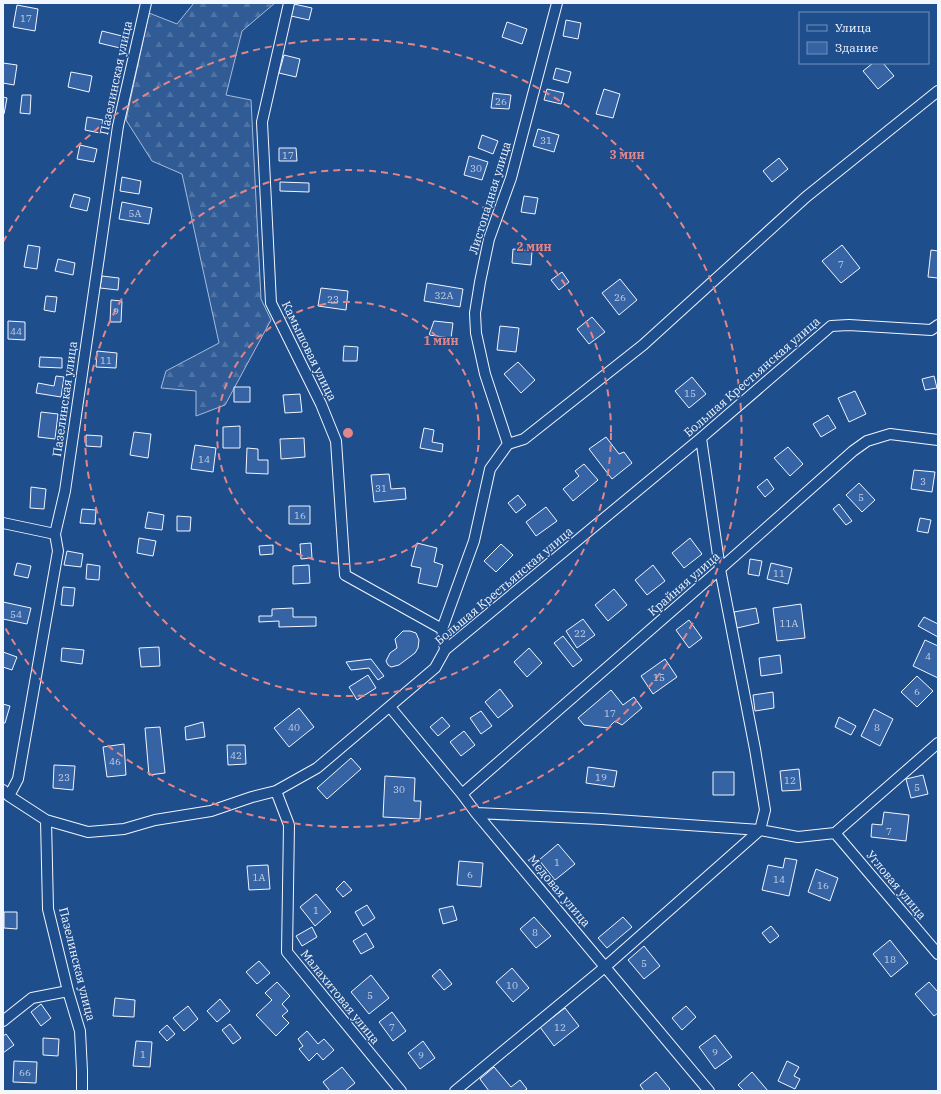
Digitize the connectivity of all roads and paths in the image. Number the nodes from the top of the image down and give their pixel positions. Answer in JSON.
{"nodes":[{"id":1,"x":146,"y":3,"type":"edge"},
{"id":2,"x":289,"y":3,"type":"edge"},
{"id":3,"x":557,"y":3,"type":"edge"},
{"id":4,"x":938,"y":91,"type":"edge"},
{"id":5,"x":938,"y":325,"type":"edge"},
{"id":6,"x":701,"y":438,"type":"junction"},
{"id":7,"x":938,"y":440,"type":"edge"},
{"id":8,"x":508,"y":444,"type":"junction"},
{"id":9,"x":3,"y":523,"type":"edge"},
{"id":10,"x":55,"y":534,"type":"junction"},
{"id":11,"x":720,"y":569,"type":"junction"},
{"id":12,"x":442,"y":629,"type":"junction"},
{"id":13,"x":445,"y":650,"type":"junction"},
{"id":14,"x":390,"y":707,"type":"junction"},
{"id":15,"x":938,"y":743,"type":"edge"},
{"id":16,"x":276,"y":791,"type":"junction"},
{"id":17,"x":6,"y":793,"type":"edge"},
{"id":18,"x":462,"y":794,"type":"junction"},
{"id":19,"x":476,"y":813,"type":"junction"},
{"id":20,"x":46,"y":820,"type":"junction"},
{"id":21,"x":760,"y":830,"type":"junction"},
{"id":22,"x":835,"y":832,"type":"junction"},
{"id":23,"x":938,"y":954,"type":"edge"},
{"id":24,"x":605,"y":966,"type":"junction"},
{"id":25,"x":68,"y":991,"type":"junction"},
{"id":26,"x":3,"y":1020,"type":"edge"},
{"id":27,"x":82,"y":1091,"type":"edge"},
{"id":28,"x":401,"y":1091,"type":"edge"},
{"id":29,"x":455,"y":1091,"type":"edge"},
{"id":30,"x":709,"y":1091,"type":"edge"}],
"edges":[{"from":1,"to":10,"type":"street","name":"Пазелинская улица"},
{"from":2,"to":12,"type":"street","name":"Камышовая улица"},
{"from":3,"to":8,"type":"street","name":"Листопадная улица"},
{"from":4,"to":8,"type":"street"},
{"from":5,"to":6,"type":"street","name":"Большая Крестьянская улица"},
{"from":6,"to":11,"type":"street"},
{"from":6,"to":13,"type":"street","name":"Большая Крестьянская улица"},
{"from":7,"to":11,"type":"street","name":"Крайняя улица"},
{"from":8,"to":12,"type":"street"},
{"from":9,"to":10,"type":"street"},
{"from":10,"to":17,"type":"street","name":"Пазелинская улица"},
{"from":11,"to":18,"type":"street","name":"Крайняя улица"},
{"from":11,"to":21,"type":"street"},
{"from":12,"to":13,"type":"street"},
{"from":13,"to":14,"type":"street","name":"Большая Крестьянская улица"},
{"from":14,"to":16,"type":"street","name":"Большая Крестьянская улица"},
{"from":14,"to":18,"type":"street","name":"Медовая улица"},
{"from":15,"to":22,"type":"street"},
{"from":16,"to":20,"type":"street","name":"Большая Крестьянская улица"},
{"from":16,"to":28,"type":"street","name":"Малахитовая улица"},
{"from":17,"to":20,"type":"street","name":"Большая Крестьянская улица"},
{"from":18,"to":19,"type":"street","name":"Медовая улица"},
{"from":19,"to":21,"type":"street"},
{"from":19,"to":24,"type":"street","name":"Медовая улица"},
{"from":20,"to":25,"type":"street","name":"Пазелинская улица"},
{"from":21,"to":22,"type":"street"},
{"from":21,"to":24,"type":"street"},
{"from":22,"to":23,"type":"street","name":"Угловая улица"},
{"from":24,"to":29,"type":"street"},
{"from":24,"to":30,"type":"street","name":"Медовая улица"},
{"from":25,"to":26,"type":"street"},
{"from":25,"to":27,"type":"street","name":"Пазелинская улица"}]}
